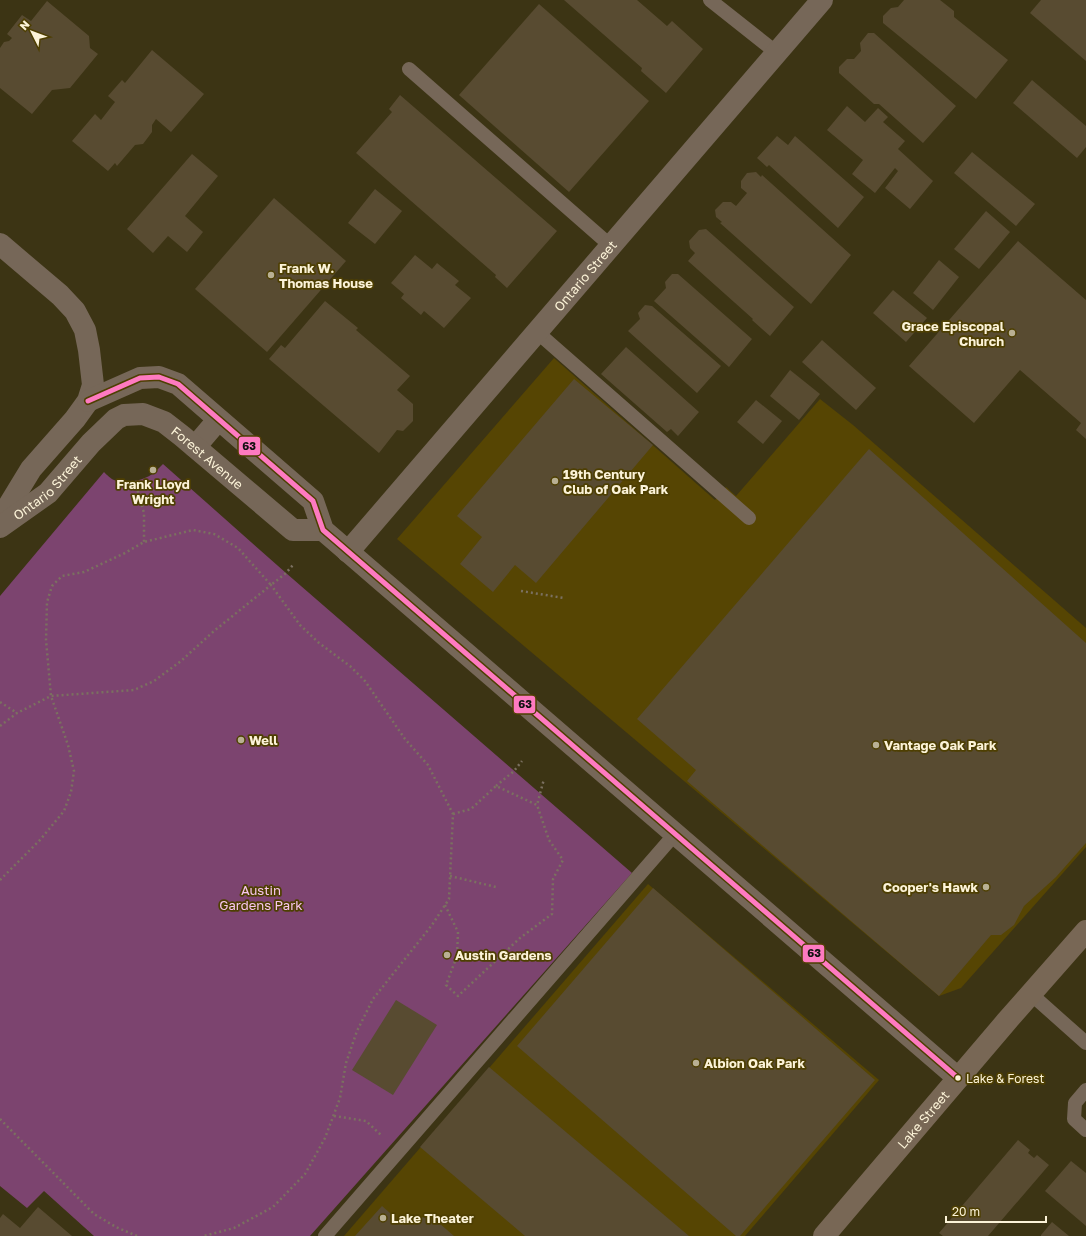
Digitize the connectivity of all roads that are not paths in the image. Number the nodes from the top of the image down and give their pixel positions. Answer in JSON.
{"nodes":[{"id":1,"x":710,"y":0,"type":"edge"},
{"id":2,"x":822,"y":0,"type":"edge"},
{"id":3,"x":777,"y":53,"type":"junction"},
{"id":4,"x":409,"y":69,"type":"dead end"},
{"id":5,"x":0,"y":244,"type":"edge"},
{"id":6,"x":611,"y":246,"type":"junction"},
{"id":7,"x":537,"y":332,"type":"junction"},
{"id":8,"x":88,"y":401,"type":"junction"},
{"id":9,"x":218,"y":420,"type":"junction"},
{"id":10,"x":91,"y":443,"type":"joint"},
{"id":11,"x":195,"y":447,"type":"junction"},
{"id":12,"x":749,"y":518,"type":"dead end"},
{"id":13,"x":0,"y":520,"type":"edge"},
{"id":14,"x":0,"y":528,"type":"edge"},
{"id":15,"x":323,"y":530,"type":"junction"},
{"id":16,"x":348,"y":552,"type":"junction"},
{"id":17,"x":674,"y":834,"type":"junction"},
{"id":18,"x":1086,"y":931,"type":"edge"},
{"id":19,"x":1031,"y":994,"type":"junction"},
{"id":20,"x":1086,"y":1043,"type":"edge"},
{"id":21,"x":958,"y":1078,"type":"junction"},
{"id":22,"x":1086,"y":1090,"type":"edge"},
{"id":23,"x":1086,"y":1130,"type":"edge"},
{"id":24,"x":325,"y":1236,"type":"edge"},
{"id":25,"x":824,"y":1236,"type":"edge"}],
"edges":[{"from":1,"to":3,"type":"lane"},
{"from":2,"to":3,"type":"street","name":"Ontario Street"},
{"from":3,"to":6,"type":"street","name":"Ontario Street"},
{"from":4,"to":6,"type":"lane"},
{"from":5,"to":8,"type":"street"},
{"from":6,"to":7,"type":"street","name":"Ontario Street"},
{"from":7,"to":12,"type":"lane"},
{"from":7,"to":16,"type":"street","name":"Ontario Street"},
{"from":8,"to":9,"type":"street"},
{"from":8,"to":13,"type":"street","name":"Ontario Street"},
{"from":9,"to":11,"type":"street"},
{"from":9,"to":15,"type":"street"},
{"from":10,"to":11,"type":"street","name":"Forest Avenue"},
{"from":10,"to":14,"type":"street","name":"Ontario Street"},
{"from":11,"to":15,"type":"street","name":"Forest Avenue"},
{"from":15,"to":16,"type":"street"},
{"from":16,"to":17,"type":"street"},
{"from":17,"to":21,"type":"street"},
{"from":17,"to":24,"type":"lane"},
{"from":18,"to":19,"type":"main road","name":"Lake Street"},
{"from":19,"to":20,"type":"lane"},
{"from":19,"to":21,"type":"main road","name":"Lake Street"},
{"from":21,"to":25,"type":"main road","name":"Lake Street"},
{"from":22,"to":23,"type":"lane"}]}
